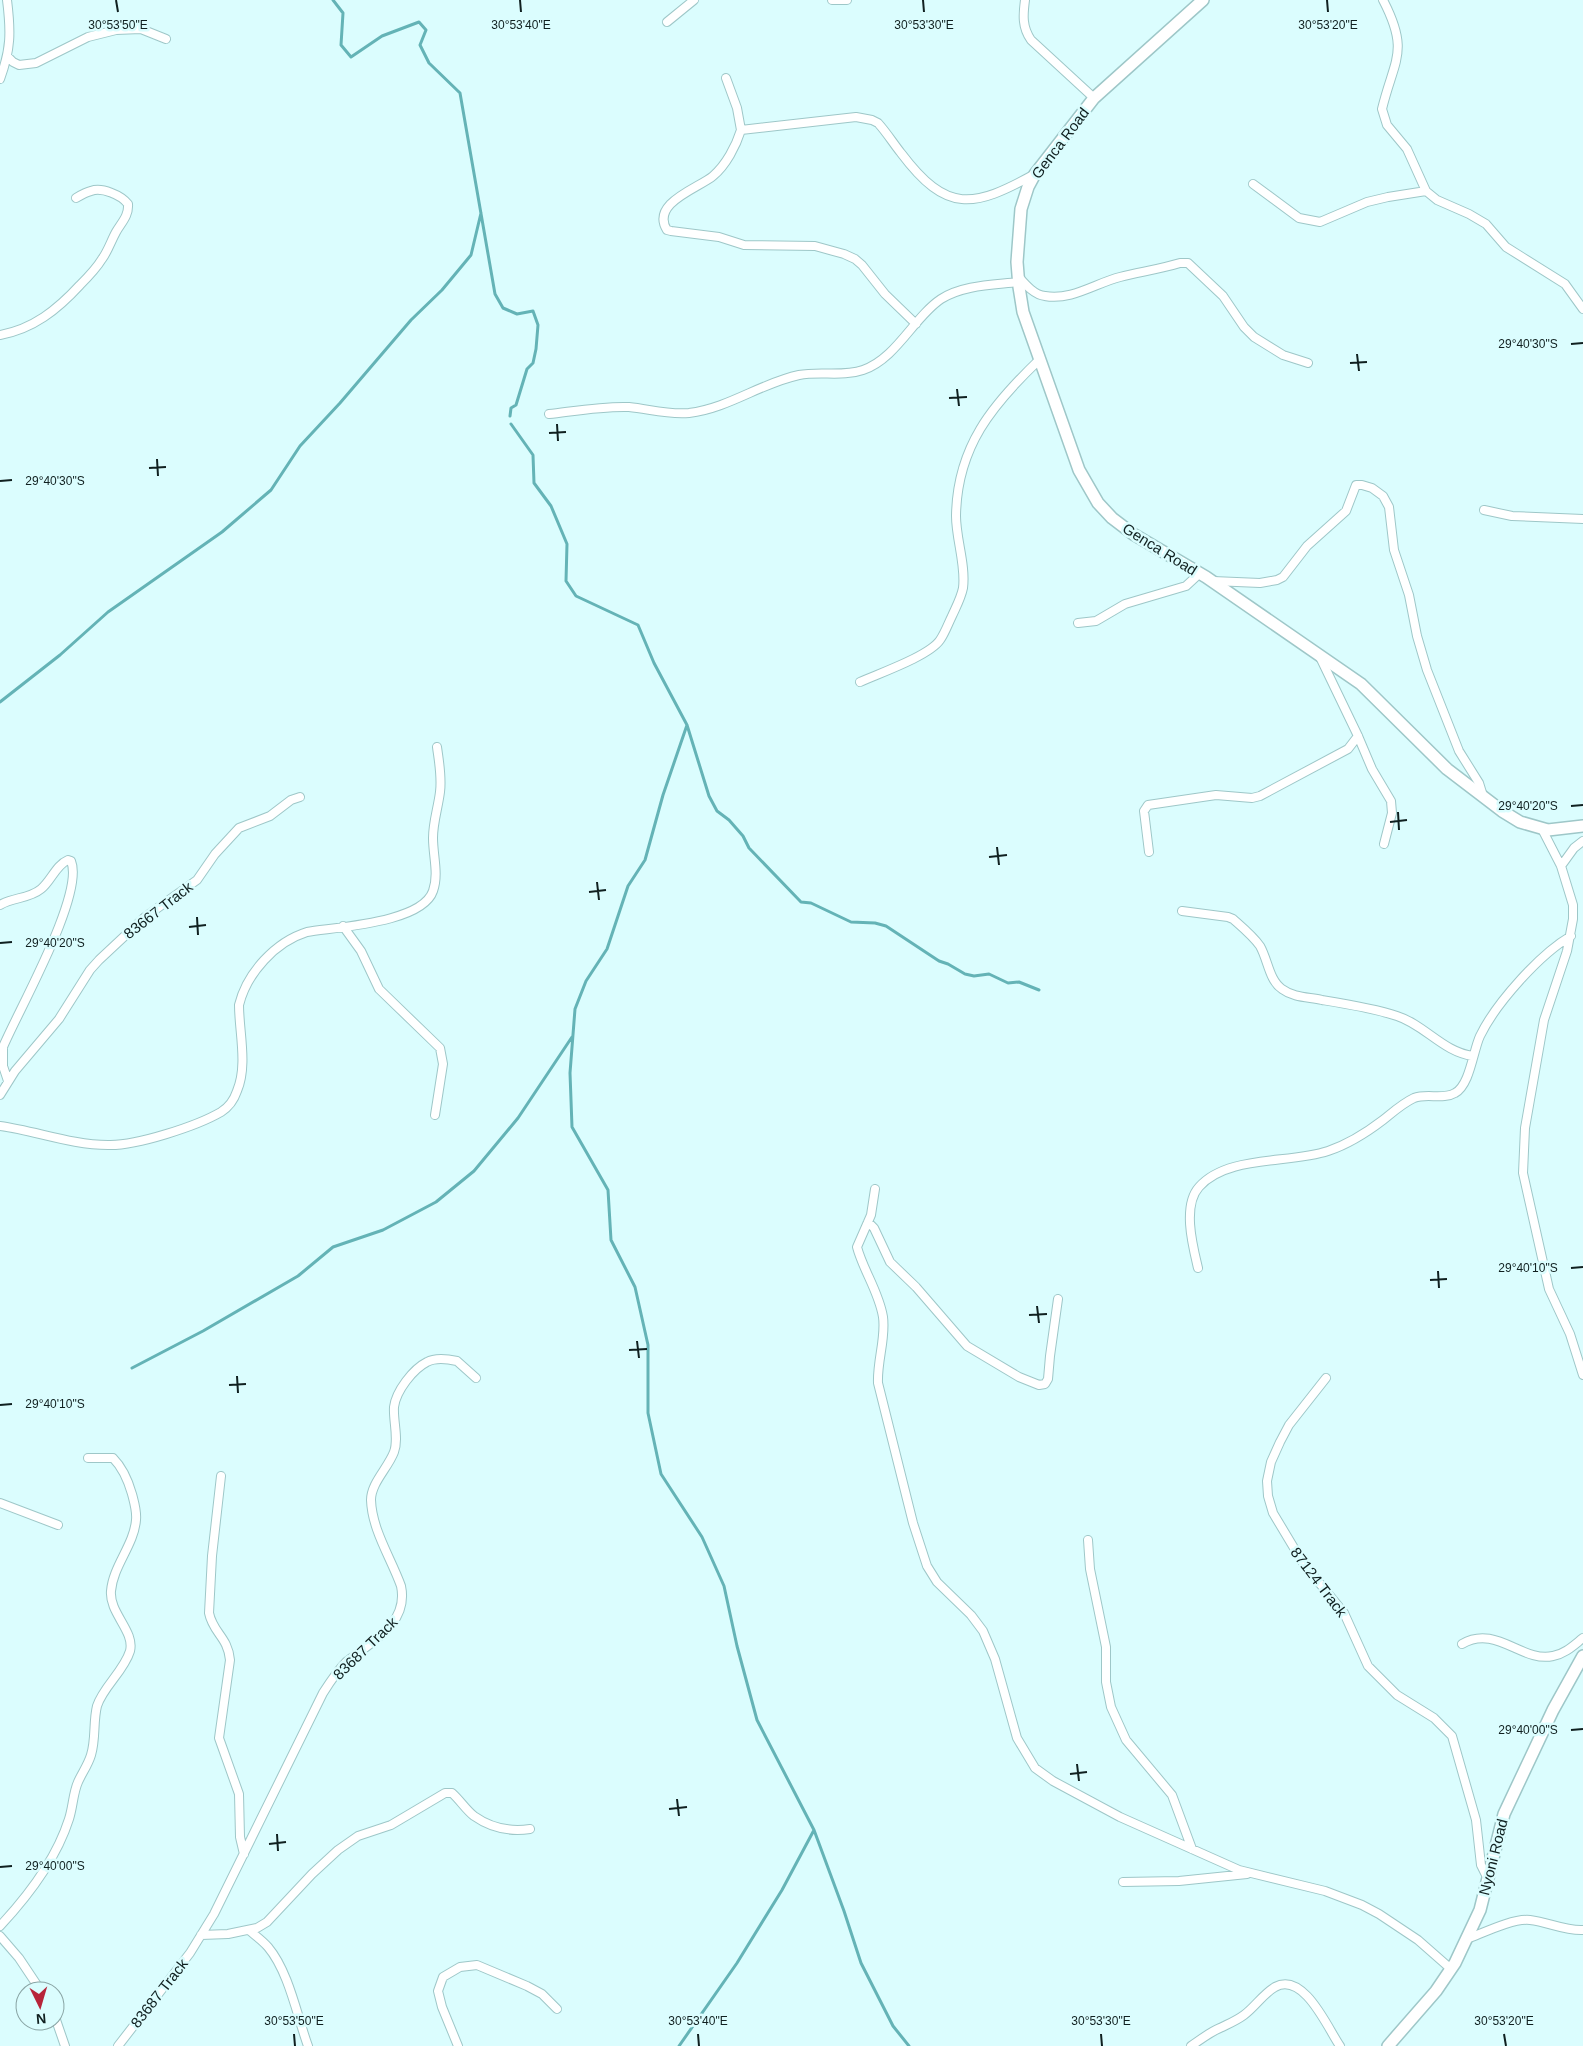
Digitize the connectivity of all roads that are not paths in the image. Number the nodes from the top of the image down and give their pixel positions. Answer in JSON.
{"nodes":[{"id":1,"x":5,"y":0,"type":"edge"},
{"id":2,"x":694,"y":0,"type":"edge"},
{"id":3,"x":832,"y":0,"type":"edge"},
{"id":4,"x":847,"y":0,"type":"edge"},
{"id":5,"x":1025,"y":0,"type":"edge"},
{"id":6,"x":1203,"y":0,"type":"edge"},
{"id":7,"x":1383,"y":0,"type":"edge"},
{"id":8,"x":0,"y":2,"type":"edge"},
{"id":9,"x":667,"y":22,"type":"dead end"},
{"id":10,"x":166,"y":39,"type":"dead end"},
{"id":11,"x":8,"y":57,"type":"junction"},
{"id":12,"x":726,"y":78,"type":"dead end"},
{"id":13,"x":0,"y":79,"type":"edge"},
{"id":14,"x":1094,"y":98,"type":"junction"},
{"id":15,"x":742,"y":130,"type":"junction"},
{"id":16,"x":1035,"y":174,"type":"junction"},
{"id":17,"x":1253,"y":184,"type":"dead end"},
{"id":18,"x":1426,"y":191,"type":"junction"},
{"id":19,"x":76,"y":198,"type":"dead end"},
{"id":20,"x":1018,"y":279,"type":"junction"},
{"id":21,"x":1583,"y":309,"type":"edge"},
{"id":22,"x":916,"y":324,"type":"junction"},
{"id":23,"x":0,"y":335,"type":"edge"},
{"id":24,"x":1039,"y":360,"type":"junction"},
{"id":25,"x":1308,"y":364,"type":"dead end"},
{"id":26,"x":549,"y":414,"type":"dead end"},
{"id":27,"x":1484,"y":510,"type":"dead end"},
{"id":28,"x":1583,"y":519,"type":"edge"},
{"id":29,"x":1200,"y":573,"type":"junction"},
{"id":30,"x":1212,"y":581,"type":"junction"},
{"id":31,"x":1078,"y":622,"type":"dead end"},
{"id":32,"x":1319,"y":656,"type":"junction"},
{"id":33,"x":860,"y":682,"type":"dead end"},
{"id":34,"x":1358,"y":736,"type":"junction"},
{"id":35,"x":437,"y":747,"type":"dead end"},
{"id":36,"x":300,"y":797,"type":"dead end"},
{"id":37,"x":1484,"y":798,"type":"junction"},
{"id":38,"x":1583,"y":826,"type":"edge"},
{"id":39,"x":1542,"y":829,"type":"junction"},
{"id":40,"x":1583,"y":841,"type":"edge"},
{"id":41,"x":1384,"y":844,"type":"dead end"},
{"id":42,"x":1149,"y":852,"type":"dead end"},
{"id":43,"x":1561,"y":866,"type":"junction"},
{"id":44,"x":0,"y":905,"type":"edge"},
{"id":45,"x":1182,"y":911,"type":"dead end"},
{"id":46,"x":343,"y":926,"type":"junction"},
{"id":47,"x":1571,"y":936,"type":"junction"},
{"id":48,"x":1473,"y":1056,"type":"junction"},
{"id":49,"x":8,"y":1081,"type":"junction"},
{"id":50,"x":0,"y":1096,"type":"edge"},
{"id":51,"x":435,"y":1115,"type":"dead end"},
{"id":52,"x":0,"y":1126,"type":"edge"},
{"id":53,"x":875,"y":1189,"type":"dead end"},
{"id":54,"x":868,"y":1222,"type":"junction"},
{"id":55,"x":1198,"y":1268,"type":"dead end"},
{"id":56,"x":1058,"y":1299,"type":"dead end"},
{"id":57,"x":1583,"y":1375,"type":"edge"},
{"id":58,"x":476,"y":1378,"type":"dead end"},
{"id":59,"x":1326,"y":1378,"type":"dead end"},
{"id":60,"x":88,"y":1458,"type":"dead end"},
{"id":61,"x":221,"y":1476,"type":"dead end"},
{"id":62,"x":0,"y":1503,"type":"edge"},
{"id":63,"x":58,"y":1525,"type":"dead end"},
{"id":64,"x":1088,"y":1540,"type":"dead end"},
{"id":65,"x":1583,"y":1638,"type":"edge"},
{"id":66,"x":1462,"y":1644,"type":"dead end"},
{"id":67,"x":1583,"y":1656,"type":"edge"},
{"id":68,"x":530,"y":1829,"type":"dead end"},
{"id":69,"x":1192,"y":1849,"type":"junction"},
{"id":70,"x":244,"y":1854,"type":"junction"},
{"id":71,"x":1248,"y":1874,"type":"junction"},
{"id":72,"x":1488,"y":1879,"type":"junction"},
{"id":73,"x":1123,"y":1882,"type":"dead end"},
{"id":74,"x":0,"y":1926,"type":"edge"},
{"id":75,"x":1583,"y":1930,"type":"edge"},
{"id":76,"x":250,"y":1931,"type":"junction"},
{"id":77,"x":201,"y":1935,"type":"junction"},
{"id":78,"x":0,"y":1936,"type":"edge"},
{"id":79,"x":1466,"y":1939,"type":"junction"},
{"id":80,"x":1451,"y":1969,"type":"junction"},
{"id":81,"x":34,"y":1981,"type":"edge"},
{"id":82,"x":557,"y":2009,"type":"dead end"},
{"id":83,"x":60,"y":2031,"type":"edge"},
{"id":84,"x":65,"y":2046,"type":"edge"},
{"id":85,"x":118,"y":2046,"type":"edge"},
{"id":86,"x":308,"y":2046,"type":"edge"},
{"id":87,"x":458,"y":2046,"type":"edge"},
{"id":88,"x":1191,"y":2046,"type":"edge"},
{"id":89,"x":1340,"y":2046,"type":"edge"},
{"id":90,"x":1388,"y":2046,"type":"edge"}],
"edges":[{"from":1,"to":8,"type":"street"},
{"from":1,"to":11,"type":"street"},
{"from":2,"to":9,"type":"street"},
{"from":3,"to":4,"type":"street"},
{"from":5,"to":14,"type":"street"},
{"from":6,"to":14,"type":"street","name":"Genca Road"},
{"from":7,"to":18,"type":"street"},
{"from":10,"to":11,"type":"street"},
{"from":11,"to":13,"type":"street"},
{"from":12,"to":15,"type":"street"},
{"from":14,"to":16,"type":"street","name":"Genca Road"},
{"from":15,"to":16,"type":"street"},
{"from":15,"to":22,"type":"street"},
{"from":16,"to":20,"type":"street","name":"Genca Road"},
{"from":17,"to":18,"type":"street"},
{"from":18,"to":21,"type":"street"},
{"from":19,"to":23,"type":"street"},
{"from":20,"to":22,"type":"street"},
{"from":20,"to":24,"type":"street","name":"Genca Road"},
{"from":20,"to":25,"type":"street"},
{"from":22,"to":26,"type":"street"},
{"from":24,"to":29,"type":"street","name":"Genca Road"},
{"from":24,"to":33,"type":"street"},
{"from":27,"to":28,"type":"street"},
{"from":29,"to":30,"type":"street","name":"Genca Road"},
{"from":29,"to":31,"type":"street"},
{"from":30,"to":32,"type":"street","name":"Genca Road"},
{"from":30,"to":37,"type":"street"},
{"from":32,"to":34,"type":"street"},
{"from":32,"to":37,"type":"street","name":"Genca Road"},
{"from":34,"to":41,"type":"street"},
{"from":34,"to":42,"type":"street"},
{"from":35,"to":46,"type":"street"},
{"from":36,"to":49,"type":"street","name":"83667 Track"},
{"from":37,"to":39,"type":"street","name":"Genca Road"},
{"from":38,"to":39,"type":"street","name":"Genca Road"},
{"from":39,"to":43,"type":"street"},
{"from":40,"to":43,"type":"street"},
{"from":43,"to":47,"type":"street"},
{"from":44,"to":49,"type":"street"},
{"from":45,"to":48,"type":"street"},
{"from":46,"to":51,"type":"street"},
{"from":46,"to":52,"type":"street"},
{"from":47,"to":48,"type":"street"},
{"from":47,"to":57,"type":"street"},
{"from":48,"to":55,"type":"street"},
{"from":49,"to":50,"type":"street","name":"83667 Track"},
{"from":53,"to":54,"type":"street"},
{"from":54,"to":56,"type":"street"},
{"from":54,"to":69,"type":"street"},
{"from":58,"to":70,"type":"street","name":"83687 Track"},
{"from":59,"to":72,"type":"street","name":"87124 Track"},
{"from":60,"to":74,"type":"street"},
{"from":61,"to":70,"type":"street"},
{"from":62,"to":63,"type":"street"},
{"from":64,"to":69,"type":"street"},
{"from":65,"to":66,"type":"street"},
{"from":67,"to":72,"type":"street","name":"Nyoni Road"},
{"from":68,"to":76,"type":"street"},
{"from":69,"to":71,"type":"street"},
{"from":70,"to":77,"type":"street","name":"83687 Track"},
{"from":71,"to":73,"type":"street"},
{"from":71,"to":80,"type":"street"},
{"from":72,"to":79,"type":"street","name":"Nyoni Road"},
{"from":75,"to":79,"type":"street"},
{"from":76,"to":77,"type":"street"},
{"from":76,"to":86,"type":"street"},
{"from":77,"to":85,"type":"street","name":"83687 Track"},
{"from":78,"to":81,"type":"street"},
{"from":79,"to":80,"type":"street","name":"Nyoni Road"},
{"from":80,"to":90,"type":"street","name":"Nyoni Road"},
{"from":82,"to":87,"type":"street"},
{"from":83,"to":84,"type":"street"},
{"from":88,"to":89,"type":"street"}]}
